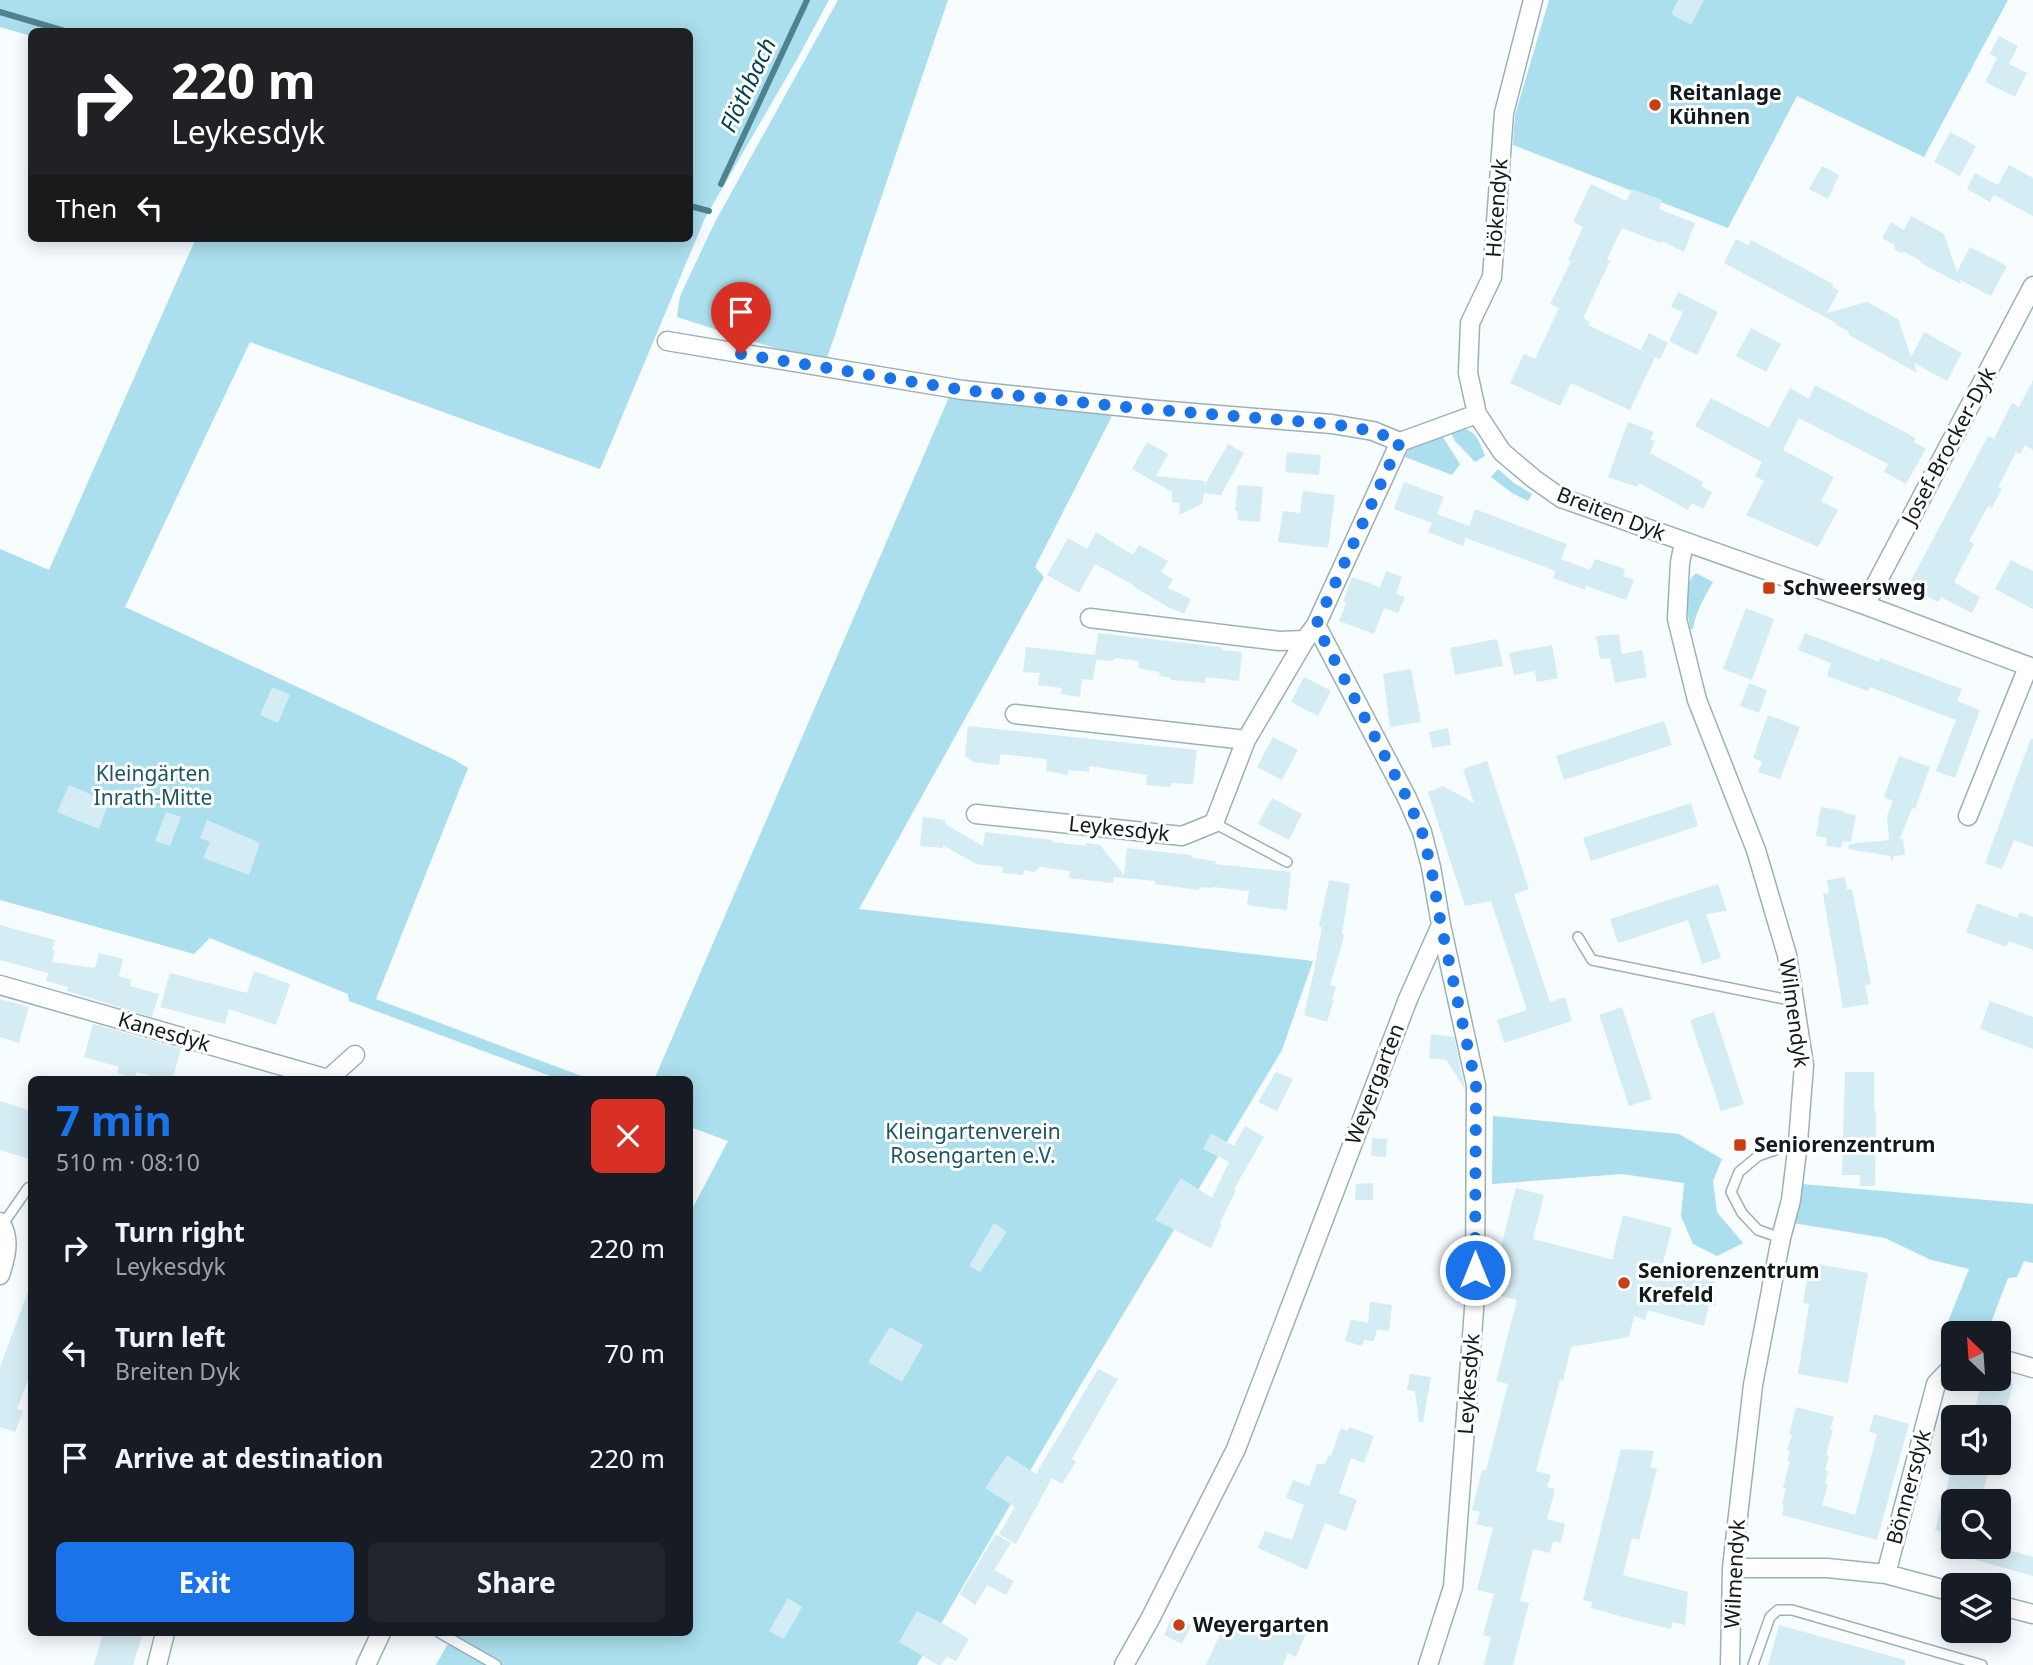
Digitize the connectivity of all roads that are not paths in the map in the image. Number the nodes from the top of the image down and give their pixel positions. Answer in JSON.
{"nodes":[{"id":1,"x":1533,"y":0,"type":"edge"},
{"id":2,"x":2033,"y":286,"type":"edge"},
{"id":3,"x":667,"y":341,"type":"dead end"},
{"id":4,"x":1477,"y":414,"type":"junction"},
{"id":5,"x":1400,"y":442,"type":"junction"},
{"id":6,"x":1684,"y":542,"type":"junction"},
{"id":7,"x":1865,"y":606,"type":"junction"},
{"id":8,"x":1090,"y":618,"type":"dead end"},
{"id":9,"x":1310,"y":632,"type":"junction"},
{"id":10,"x":2030,"y":667,"type":"edge"},
{"id":11,"x":1016,"y":714,"type":"dead end"},
{"id":12,"x":1246,"y":740,"type":"junction"},
{"id":13,"x":976,"y":814,"type":"dead end"},
{"id":14,"x":1968,"y":816,"type":"dead end"},
{"id":15,"x":1214,"y":823,"type":"junction"},
{"id":16,"x":1287,"y":862,"type":"dead end"},
{"id":17,"x":1441,"y":925,"type":"junction"},
{"id":18,"x":1578,"y":937,"type":"dead end"},
{"id":19,"x":0,"y":985,"type":"edge"},
{"id":20,"x":1794,"y":1001,"type":"junction"},
{"id":21,"x":355,"y":1055,"type":"dead end"},
{"id":22,"x":317,"y":1076,"type":"edge"},
{"id":23,"x":330,"y":1076,"type":"edge"},
{"id":24,"x":1798,"y":1142,"type":"junction"},
{"id":25,"x":28,"y":1188,"type":"edge"},
{"id":26,"x":1,"y":1223,"type":"edge"},
{"id":27,"x":1781,"y":1238,"type":"junction"},
{"id":28,"x":0,"y":1275,"type":"edge"},
{"id":29,"x":2011,"y":1362,"type":"edge"},
{"id":30,"x":2033,"y":1368,"type":"edge"},
{"id":31,"x":1941,"y":1379,"type":"edge"},
{"id":32,"x":1732,"y":1568,"type":"junction"},
{"id":33,"x":1886,"y":1574,"type":"junction"},
{"id":34,"x":1941,"y":1589,"type":"edge"},
{"id":35,"x":2011,"y":1608,"type":"edge"},
{"id":36,"x":2033,"y":1614,"type":"edge"},
{"id":37,"x":164,"y":1636,"type":"edge"},
{"id":38,"x":380,"y":1636,"type":"edge"},
{"id":39,"x":445,"y":1636,"type":"edge"},
{"id":40,"x":157,"y":1665,"type":"edge"},
{"id":41,"x":366,"y":1665,"type":"edge"},
{"id":42,"x":496,"y":1665,"type":"edge"},
{"id":43,"x":1124,"y":1665,"type":"edge"},
{"id":44,"x":1427,"y":1665,"type":"edge"},
{"id":45,"x":1730,"y":1665,"type":"edge"},
{"id":46,"x":1753,"y":1665,"type":"edge"},
{"id":47,"x":1982,"y":1665,"type":"edge"}],
"edges":[{"from":1,"to":4,"type":"street","name":"Hökendyk"},
{"from":2,"to":7,"type":"street","name":"Josef-Brocker-Dyk"},
{"from":3,"to":5,"type":"street"},
{"from":4,"to":5,"type":"street"},
{"from":4,"to":6,"type":"street","name":"Breiten Dyk"},
{"from":5,"to":9,"type":"street"},
{"from":6,"to":7,"type":"street","name":"Breiten Dyk"},
{"from":6,"to":20,"type":"street","name":"Wilmendyk"},
{"from":7,"to":10,"type":"street","name":"Breiten Dyk"},
{"from":8,"to":9,"type":"street"},
{"from":9,"to":12,"type":"street"},
{"from":9,"to":17,"type":"street","name":"Leykesdyk"},
{"from":10,"to":14,"type":"street"},
{"from":11,"to":12,"type":"street"},
{"from":12,"to":15,"type":"street"},
{"from":13,"to":15,"type":"street","name":"Leykesdyk"},
{"from":15,"to":16,"type":"lane"},
{"from":17,"to":43,"type":"street","name":"Weyergarten"},
{"from":17,"to":44,"type":"street","name":"Leykesdyk"},
{"from":18,"to":20,"type":"lane"},
{"from":19,"to":22,"type":"street","name":"Kanesdyk"},
{"from":20,"to":24,"type":"street","name":"Wilmendyk"},
{"from":21,"to":23,"type":"street","name":"Kanesdyk"},
{"from":24,"to":27,"type":"street","name":"Wilmendyk"},
{"from":24,"to":27,"type":"lane"},
{"from":25,"to":26,"type":"lane"},
{"from":26,"to":28,"type":"street"},
{"from":27,"to":32,"type":"street","name":"Wilmendyk"},
{"from":29,"to":30,"type":"street"},
{"from":31,"to":33,"type":"street","name":"Bönnersdyk"},
{"from":32,"to":33,"type":"street","name":"Bönnersdyk"},
{"from":32,"to":45,"type":"street","name":"Wilmendyk"},
{"from":33,"to":34,"type":"street","name":"Bönnersdyk"},
{"from":35,"to":36,"type":"street"},
{"from":37,"to":40,"type":"street"},
{"from":38,"to":41,"type":"street"},
{"from":39,"to":42,"type":"lane"},
{"from":46,"to":47,"type":"lane"}]}
